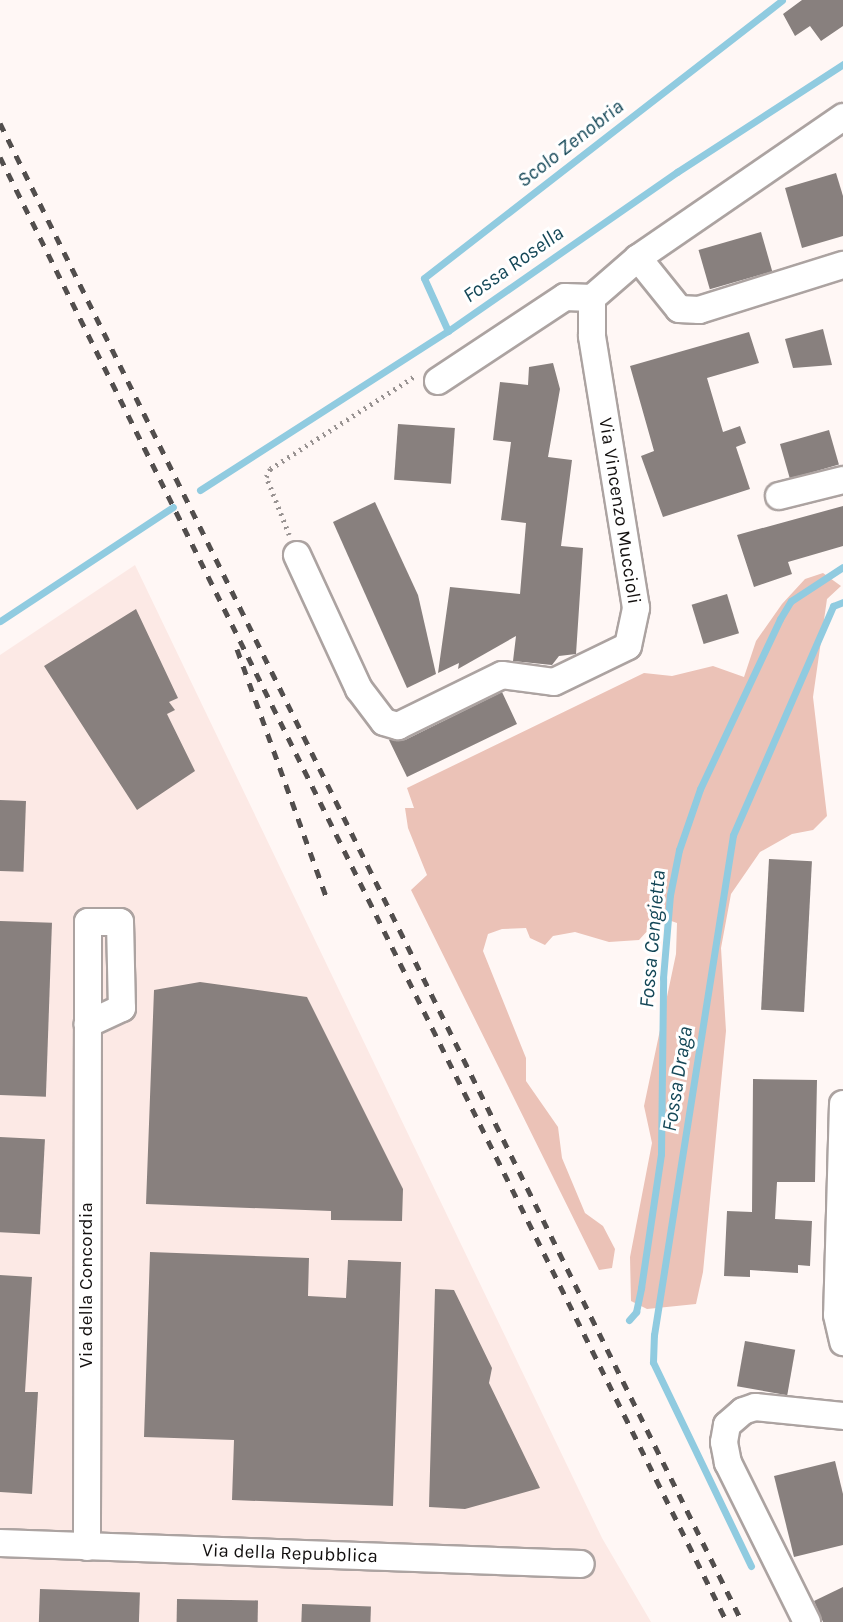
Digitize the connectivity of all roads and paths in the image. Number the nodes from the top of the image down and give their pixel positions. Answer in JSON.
{"nodes":[{"id":1,"x":842,"y":120,"type":"edge"},
{"id":2,"x":638,"y":258,"type":"junction"},
{"id":3,"x":843,"y":265,"type":"edge"},
{"id":4,"x":592,"y":298,"type":"junction"},
{"id":5,"x":438,"y":381,"type":"joint"},
{"id":6,"x":843,"y":480,"type":"edge"},
{"id":7,"x":779,"y":496,"type":"dead end"},
{"id":8,"x":297,"y":555,"type":"joint"},
{"id":9,"x":88,"y":1024,"type":"dead end"},
{"id":10,"x":843,"y":1104,"type":"edge"},
{"id":11,"x":842,"y":1169,"type":"edge"},
{"id":12,"x":843,"y":1342,"type":"edge"},
{"id":13,"x":843,"y":1416,"type":"edge"},
{"id":14,"x":0,"y":1544,"type":"edge"},
{"id":15,"x":87,"y":1547,"type":"junction"},
{"id":16,"x":581,"y":1564,"type":"dead end"},
{"id":17,"x":807,"y":1622,"type":"edge"}],
"edges":[{"from":1,"to":2,"type":"street"},
{"from":2,"to":3,"type":"street"},
{"from":2,"to":4,"type":"street"},
{"from":4,"to":5,"type":"street"},
{"from":4,"to":8,"type":"street","name":"Via Vincenzo Muccioli"},
{"from":5,"to":8,"type":"path"},
{"from":6,"to":7,"type":"street"},
{"from":9,"to":15,"type":"street","name":"Via della Concordia"},
{"from":10,"to":11,"type":"street"},
{"from":11,"to":12,"type":"street"},
{"from":13,"to":17,"type":"street"},
{"from":14,"to":15,"type":"street","name":"Via della Repubblica"},
{"from":15,"to":16,"type":"street","name":"Via della Repubblica"}]}
